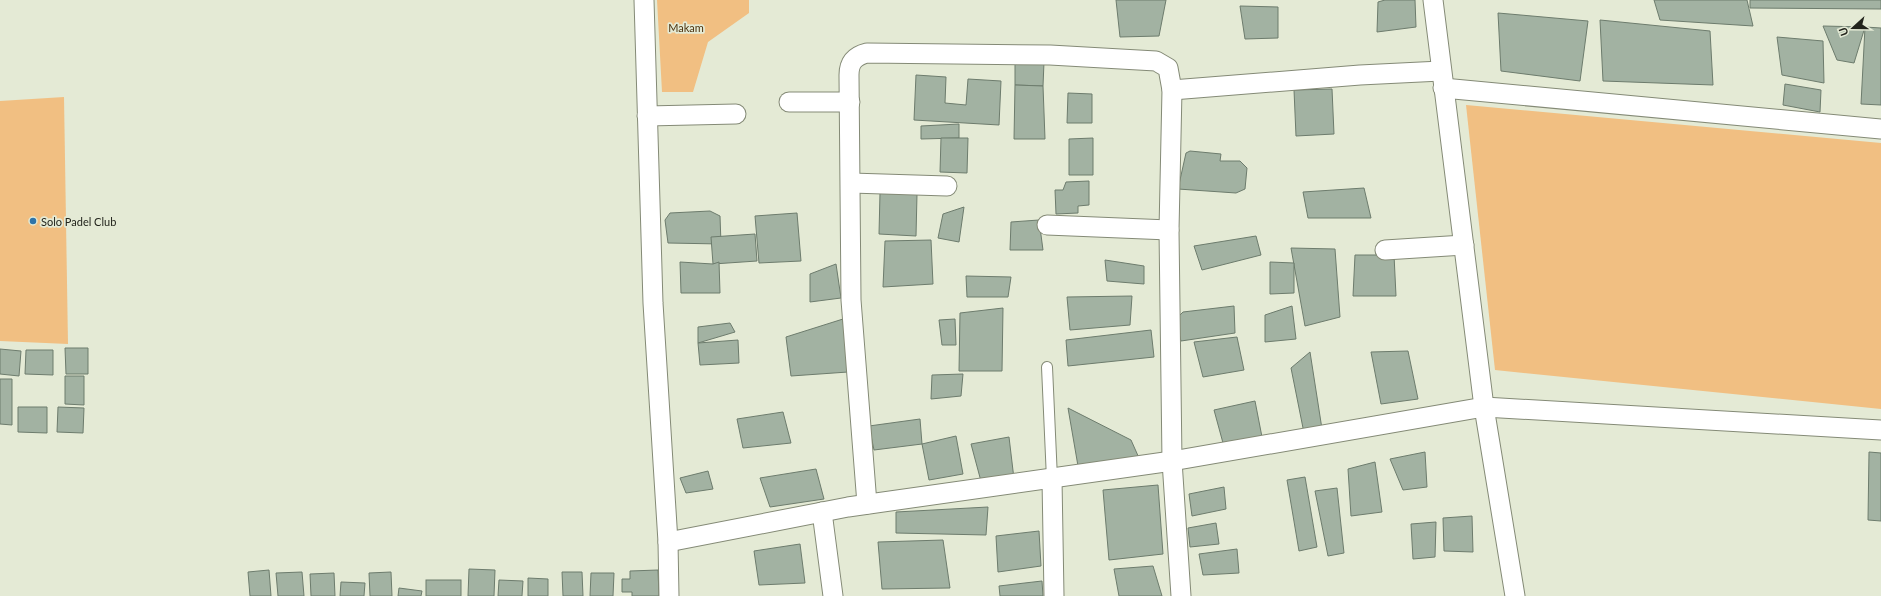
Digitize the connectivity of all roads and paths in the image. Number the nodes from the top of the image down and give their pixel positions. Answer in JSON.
{"nodes":[{"id":1,"x":644,"y":0,"type":"edge"},
{"id":2,"x":1433,"y":0,"type":"edge"},
{"id":3,"x":1442,"y":80,"type":"junction"},
{"id":4,"x":1172,"y":90,"type":"junction"},
{"id":5,"x":789,"y":102,"type":"dead end"},
{"id":6,"x":850,"y":102,"type":"junction"},
{"id":7,"x":736,"y":114,"type":"dead end"},
{"id":8,"x":647,"y":116,"type":"junction"},
{"id":9,"x":1881,"y":129,"type":"edge"},
{"id":10,"x":850,"y":183,"type":"junction"},
{"id":11,"x":947,"y":186,"type":"dead end"},
{"id":12,"x":1047,"y":225,"type":"dead end"},
{"id":13,"x":1169,"y":230,"type":"junction"},
{"id":14,"x":1464,"y":245,"type":"junction"},
{"id":15,"x":1385,"y":250,"type":"dead end"},
{"id":16,"x":1047,"y":367,"type":"dead end"},
{"id":17,"x":1484,"y":407,"type":"junction"},
{"id":18,"x":1881,"y":430,"type":"edge"},
{"id":19,"x":1172,"y":461,"type":"junction"},
{"id":20,"x":1052,"y":479,"type":"junction"},
{"id":21,"x":867,"y":504,"type":"junction"},
{"id":22,"x":822,"y":512,"type":"junction"},
{"id":23,"x":668,"y":542,"type":"junction"},
{"id":24,"x":669,"y":596,"type":"edge"},
{"id":25,"x":833,"y":596,"type":"edge"},
{"id":26,"x":1054,"y":596,"type":"edge"},
{"id":27,"x":1181,"y":596,"type":"edge"},
{"id":28,"x":1515,"y":596,"type":"edge"}],
"edges":[{"from":1,"to":8,"type":"street"},
{"from":2,"to":3,"type":"street"},
{"from":3,"to":4,"type":"street"},
{"from":3,"to":9,"type":"street"},
{"from":3,"to":14,"type":"street"},
{"from":4,"to":6,"type":"street"},
{"from":4,"to":13,"type":"street"},
{"from":5,"to":6,"type":"street"},
{"from":6,"to":10,"type":"street"},
{"from":7,"to":8,"type":"street"},
{"from":8,"to":23,"type":"street"},
{"from":10,"to":11,"type":"street"},
{"from":10,"to":21,"type":"street"},
{"from":12,"to":13,"type":"street"},
{"from":13,"to":19,"type":"street"},
{"from":14,"to":15,"type":"street"},
{"from":14,"to":17,"type":"street"},
{"from":16,"to":20,"type":"lane"},
{"from":17,"to":18,"type":"street"},
{"from":17,"to":19,"type":"street"},
{"from":17,"to":28,"type":"street"},
{"from":19,"to":20,"type":"street"},
{"from":19,"to":27,"type":"street"},
{"from":20,"to":21,"type":"street"},
{"from":20,"to":26,"type":"street"},
{"from":21,"to":22,"type":"street"},
{"from":22,"to":23,"type":"street"},
{"from":22,"to":25,"type":"street"},
{"from":23,"to":24,"type":"street"}]}
